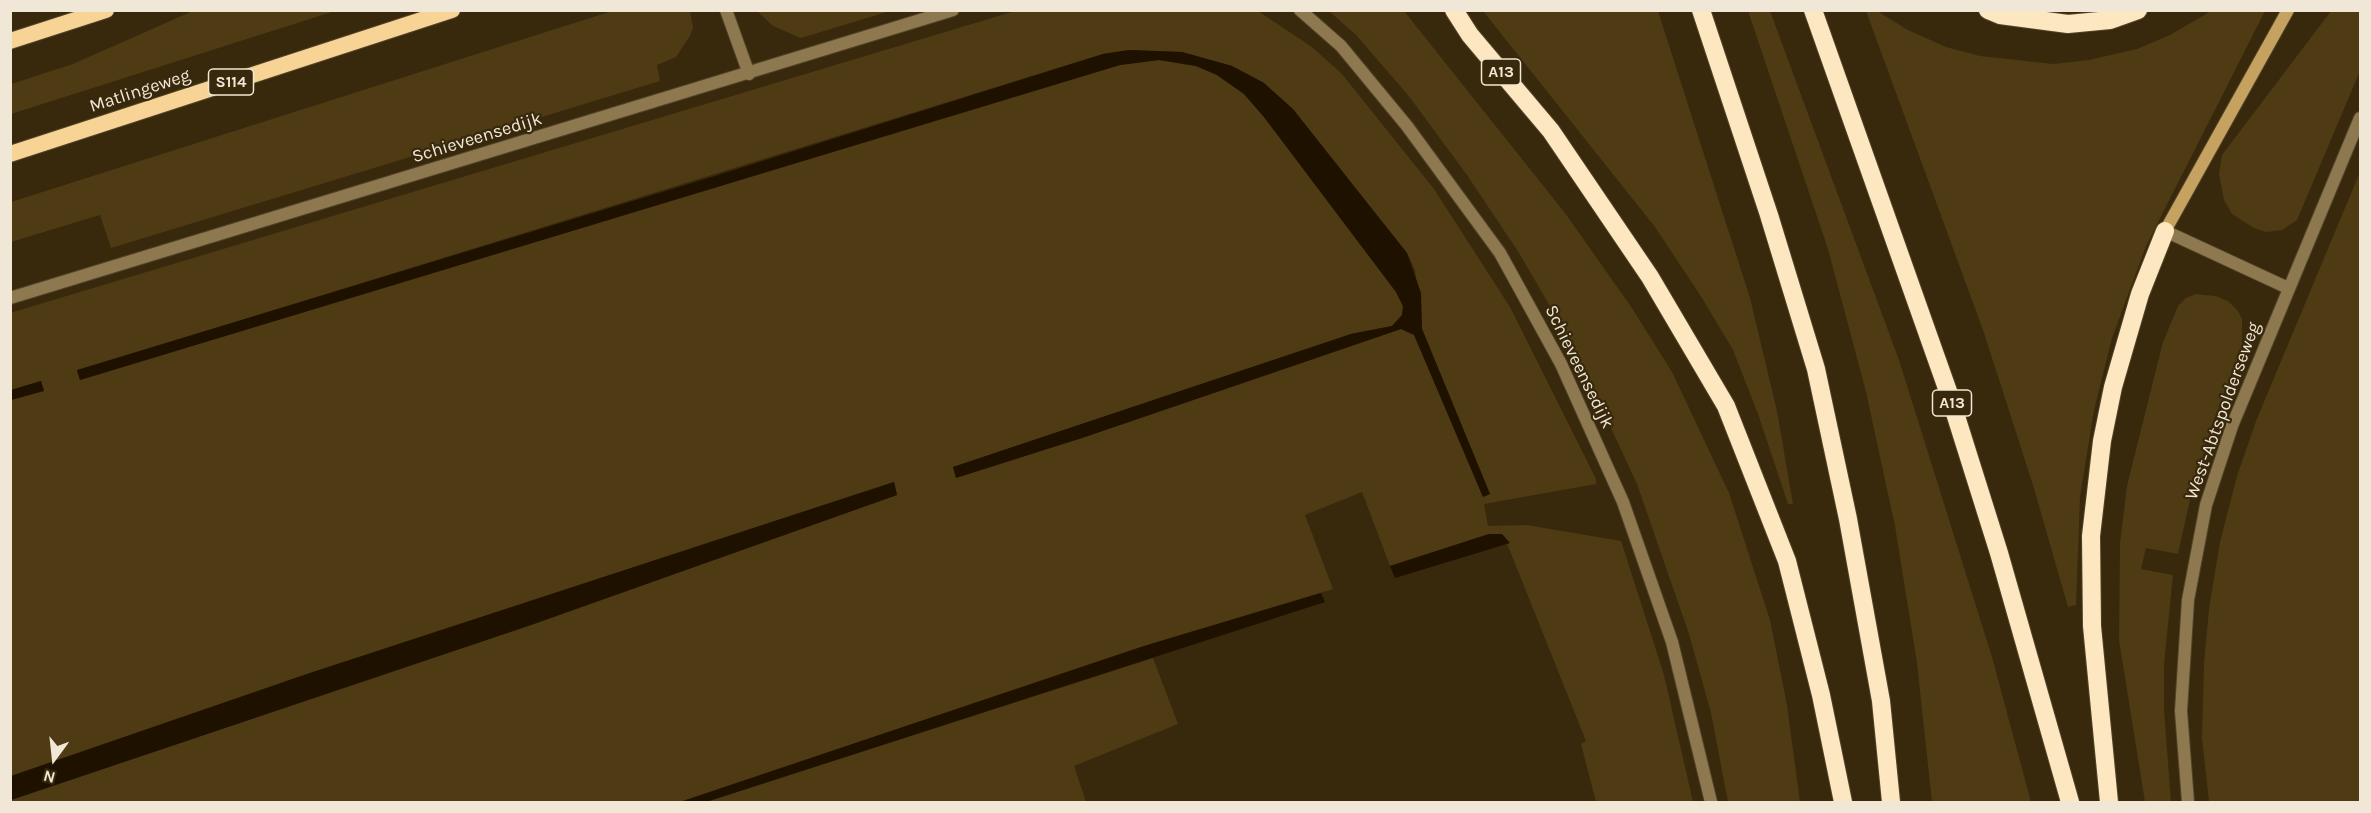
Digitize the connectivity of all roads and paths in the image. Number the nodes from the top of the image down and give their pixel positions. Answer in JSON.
{"nodes":[{"id":1,"x":106,"y":10,"type":"edge"},
{"id":2,"x":452,"y":10,"type":"edge"},
{"id":3,"x":726,"y":10,"type":"edge"},
{"id":4,"x":953,"y":10,"type":"edge"},
{"id":5,"x":1300,"y":10,"type":"edge"},
{"id":6,"x":1454,"y":10,"type":"edge"},
{"id":7,"x":1701,"y":10,"type":"edge"},
{"id":8,"x":1813,"y":10,"type":"edge"},
{"id":9,"x":1988,"y":10,"type":"edge"},
{"id":10,"x":2138,"y":10,"type":"edge"},
{"id":11,"x":2288,"y":10,"type":"edge"},
{"id":12,"x":10,"y":41,"type":"edge"},
{"id":13,"x":748,"y":74,"type":"junction"},
{"id":14,"x":2361,"y":118,"type":"edge"},
{"id":15,"x":10,"y":154,"type":"edge"},
{"id":16,"x":2165,"y":231,"type":"junction"},
{"id":17,"x":2288,"y":288,"type":"junction"},
{"id":18,"x":10,"y":298,"type":"edge"},
{"id":19,"x":1711,"y":802,"type":"edge"},
{"id":20,"x":1843,"y":802,"type":"edge"},
{"id":21,"x":1891,"y":802,"type":"edge"},
{"id":22,"x":2070,"y":802,"type":"edge"},
{"id":23,"x":2109,"y":802,"type":"edge"},
{"id":24,"x":2188,"y":802,"type":"edge"}],
"edges":[{"from":1,"to":12,"type":"highway"},
{"from":2,"to":15,"type":"highway","name":"Matlingeweg","number":"S114"},
{"from":3,"to":13,"type":"street"},
{"from":4,"to":13,"type":"street","name":"Schieveensedijk"},
{"from":5,"to":19,"type":"street","name":"Schieveensedijk"},
{"from":6,"to":20,"type":"highway","number":"A13"},
{"from":7,"to":21,"type":"highway"},
{"from":8,"to":22,"type":"highway","number":"A13"},
{"from":9,"to":10,"type":"highway"},
{"from":11,"to":16,"type":"main road"},
{"from":13,"to":18,"type":"street","name":"Schieveensedijk"},
{"from":14,"to":17,"type":"street","name":"West-Abtspolderseweg"},
{"from":16,"to":17,"type":"street"},
{"from":16,"to":23,"type":"highway"},
{"from":17,"to":24,"type":"street","name":"West-Abtspolderseweg"}]}
